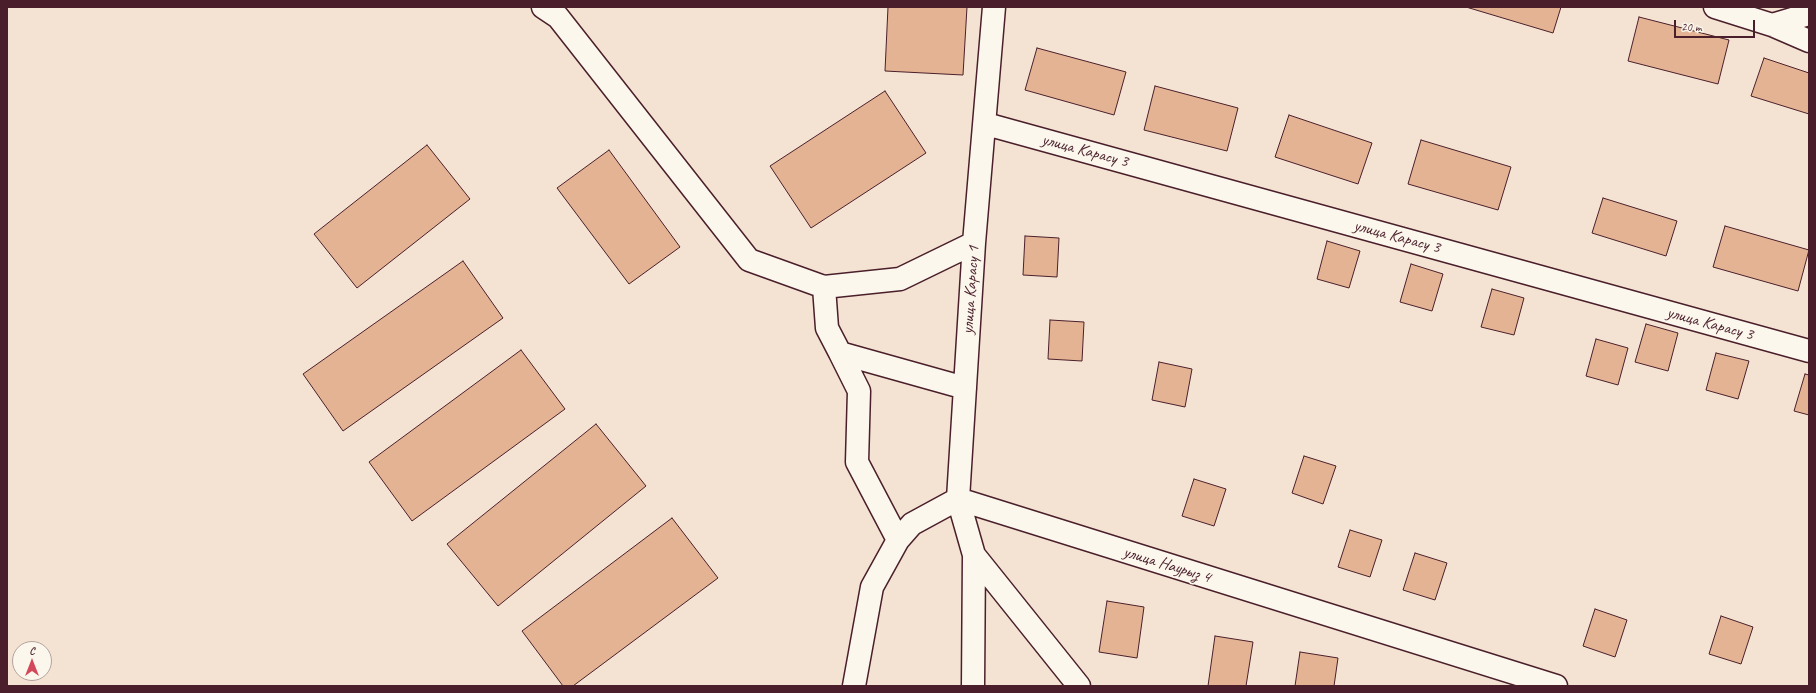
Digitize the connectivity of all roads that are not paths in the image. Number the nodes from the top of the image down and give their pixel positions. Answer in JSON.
{"nodes":[{"id":1,"x":543,"y":7,"type":"edge"},
{"id":2,"x":994,"y":7,"type":"edge"},
{"id":3,"x":1715,"y":7,"type":"edge"},
{"id":4,"x":1809,"y":14,"type":"edge"},
{"id":5,"x":1772,"y":25,"type":"junction"},
{"id":6,"x":1809,"y":41,"type":"edge"},
{"id":7,"x":986,"y":124,"type":"junction"},
{"id":8,"x":974,"y":243,"type":"junction"},
{"id":9,"x":824,"y":287,"type":"junction"},
{"id":10,"x":1809,"y":351,"type":"edge"},
{"id":11,"x":840,"y":353,"type":"junction"},
{"id":12,"x":965,"y":388,"type":"junction"},
{"id":13,"x":958,"y":500,"type":"junction"},
{"id":14,"x":898,"y":540,"type":"junction"},
{"id":15,"x":974,"y":556,"type":"junction"},
{"id":16,"x":854,"y":686,"type":"edge"},
{"id":17,"x":973,"y":686,"type":"edge"},
{"id":18,"x":1079,"y":686,"type":"edge"},
{"id":19,"x":1556,"y":686,"type":"edge"}],
"edges":[{"from":1,"to":9,"type":"street"},
{"from":2,"to":7,"type":"street","name":"улица Карасу 1"},
{"from":3,"to":5,"type":"street"},
{"from":4,"to":5,"type":"street"},
{"from":5,"to":6,"type":"street"},
{"from":7,"to":8,"type":"street","name":"улица Карасу 1"},
{"from":7,"to":10,"type":"street","name":"улица Карасу 3"},
{"from":8,"to":9,"type":"street"},
{"from":8,"to":12,"type":"street","name":"улица Карасу 1"},
{"from":9,"to":11,"type":"street"},
{"from":11,"to":12,"type":"street"},
{"from":11,"to":14,"type":"street"},
{"from":12,"to":13,"type":"street","name":"улица Карасу 1"},
{"from":13,"to":14,"type":"street"},
{"from":13,"to":15,"type":"street"},
{"from":13,"to":19,"type":"street","name":"улица Наурыз 4"},
{"from":14,"to":16,"type":"street"},
{"from":15,"to":17,"type":"street"},
{"from":15,"to":18,"type":"street"}]}
